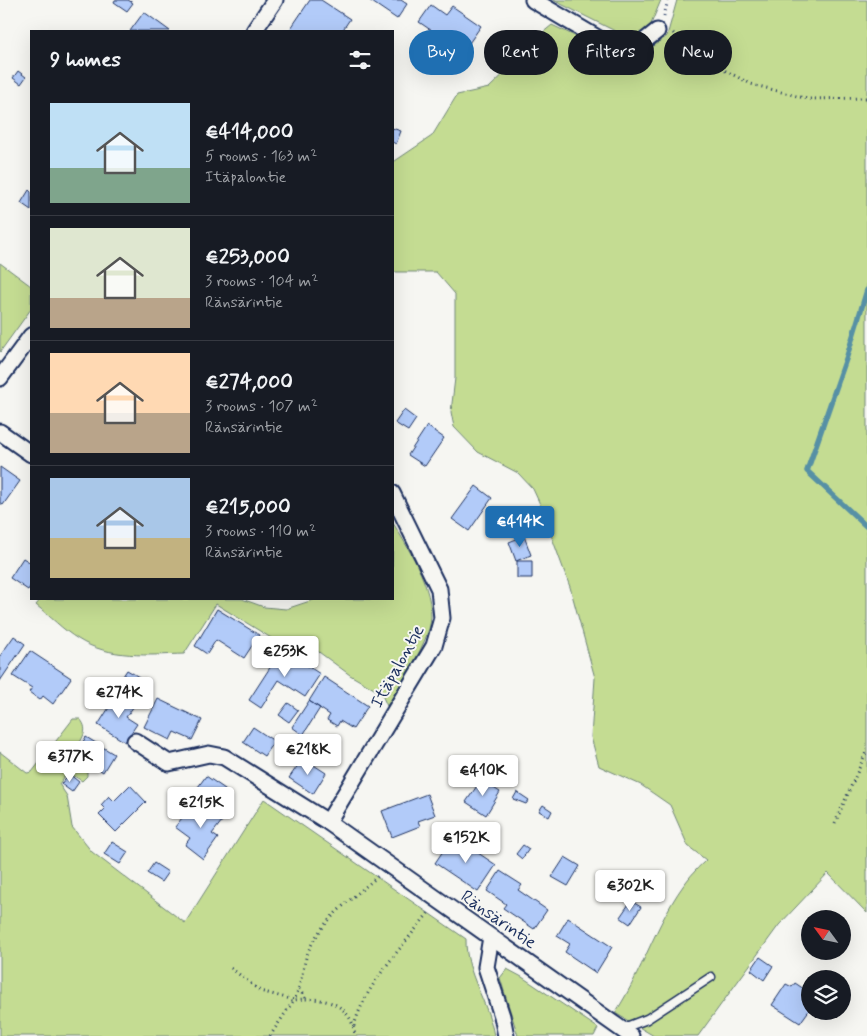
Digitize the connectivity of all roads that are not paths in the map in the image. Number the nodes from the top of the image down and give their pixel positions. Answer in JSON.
{"nodes":[{"id":1,"x":275,"y":0,"type":"edge"},
{"id":2,"x":534,"y":0,"type":"edge"},
{"id":3,"x":255,"y":30,"type":"edge"},
{"id":4,"x":663,"y":30,"type":"road end"},
{"id":5,"x":30,"y":337,"type":"edge"},
{"id":6,"x":0,"y":378,"type":"edge"},
{"id":7,"x":0,"y":432,"type":"edge"},
{"id":8,"x":30,"y":453,"type":"edge"},
{"id":9,"x":394,"y":497,"type":"edge"},
{"id":10,"x":135,"y":741,"type":"dead end"},
{"id":11,"x":328,"y":822,"type":"junction"},
{"id":12,"x":492,"y":937,"type":"junction"},
{"id":13,"x":711,"y":977,"type":"dead end"},
{"id":14,"x":626,"y":1033,"type":"edge"},
{"id":15,"x":506,"y":1036,"type":"edge"}],
"edges":[{"from":1,"to":3,"type":"street"},
{"from":2,"to":4,"type":"street"},
{"from":5,"to":6,"type":"street"},
{"from":7,"to":8,"type":"street"},
{"from":9,"to":11,"type":"street","name":"Itäpalontie"},
{"from":10,"to":11,"type":"street","name":"Ränsärintie"},
{"from":11,"to":12,"type":"street","name":"Ränsärintie"},
{"from":12,"to":14,"type":"street","name":"Ränsärintie"},
{"from":12,"to":15,"type":"street"},
{"from":13,"to":14,"type":"lane"}]}
